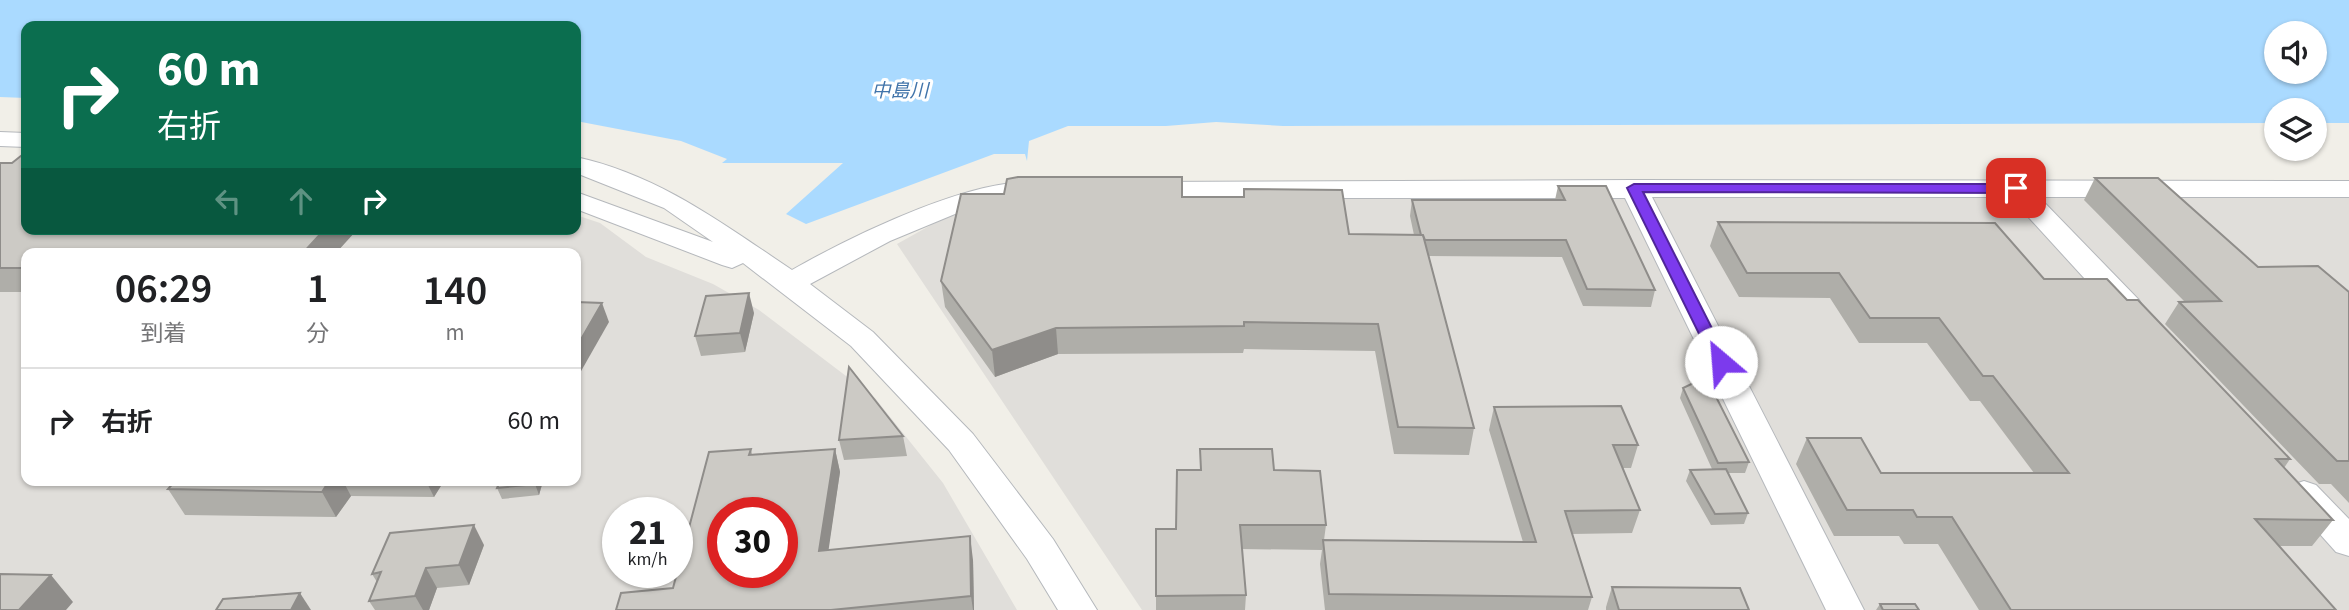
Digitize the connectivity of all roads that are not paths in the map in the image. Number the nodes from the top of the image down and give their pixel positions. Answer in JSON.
{"nodes":[{"id":1,"x":0,"y":139,"type":"edge"},
{"id":2,"x":21,"y":140,"type":"edge"},
{"id":3,"x":0,"y":163,"type":"edge"},
{"id":4,"x":21,"y":164,"type":"edge"},
{"id":5,"x":581,"y":166,"type":"edge"},
{"id":6,"x":1634,"y":188,"type":"junction"},
{"id":7,"x":2016,"y":188,"type":"junction"},
{"id":8,"x":2349,"y":189,"type":"edge"},
{"id":9,"x":1065,"y":190,"type":"edge"},
{"id":10,"x":1121,"y":190,"type":"edge"},
{"id":11,"x":581,"y":202,"type":"edge"},
{"id":12,"x":791,"y":283,"type":"junction"},
{"id":13,"x":2149,"y":330,"type":"edge"},
{"id":14,"x":2283,"y":471,"type":"edge"},
{"id":15,"x":2349,"y":542,"type":"edge"},
{"id":16,"x":1078,"y":610,"type":"edge"},
{"id":17,"x":1846,"y":610,"type":"edge"}],
"edges":[{"from":1,"to":2,"type":"street"},
{"from":3,"to":4,"type":"street"},
{"from":5,"to":12,"type":"street"},
{"from":6,"to":7,"type":"street"},
{"from":6,"to":10,"type":"street"},
{"from":6,"to":17,"type":"street"},
{"from":7,"to":8,"type":"street"},
{"from":7,"to":13,"type":"street"},
{"from":9,"to":12,"type":"street"},
{"from":11,"to":12,"type":"street"},
{"from":12,"to":16,"type":"street"},
{"from":14,"to":15,"type":"street"}]}
